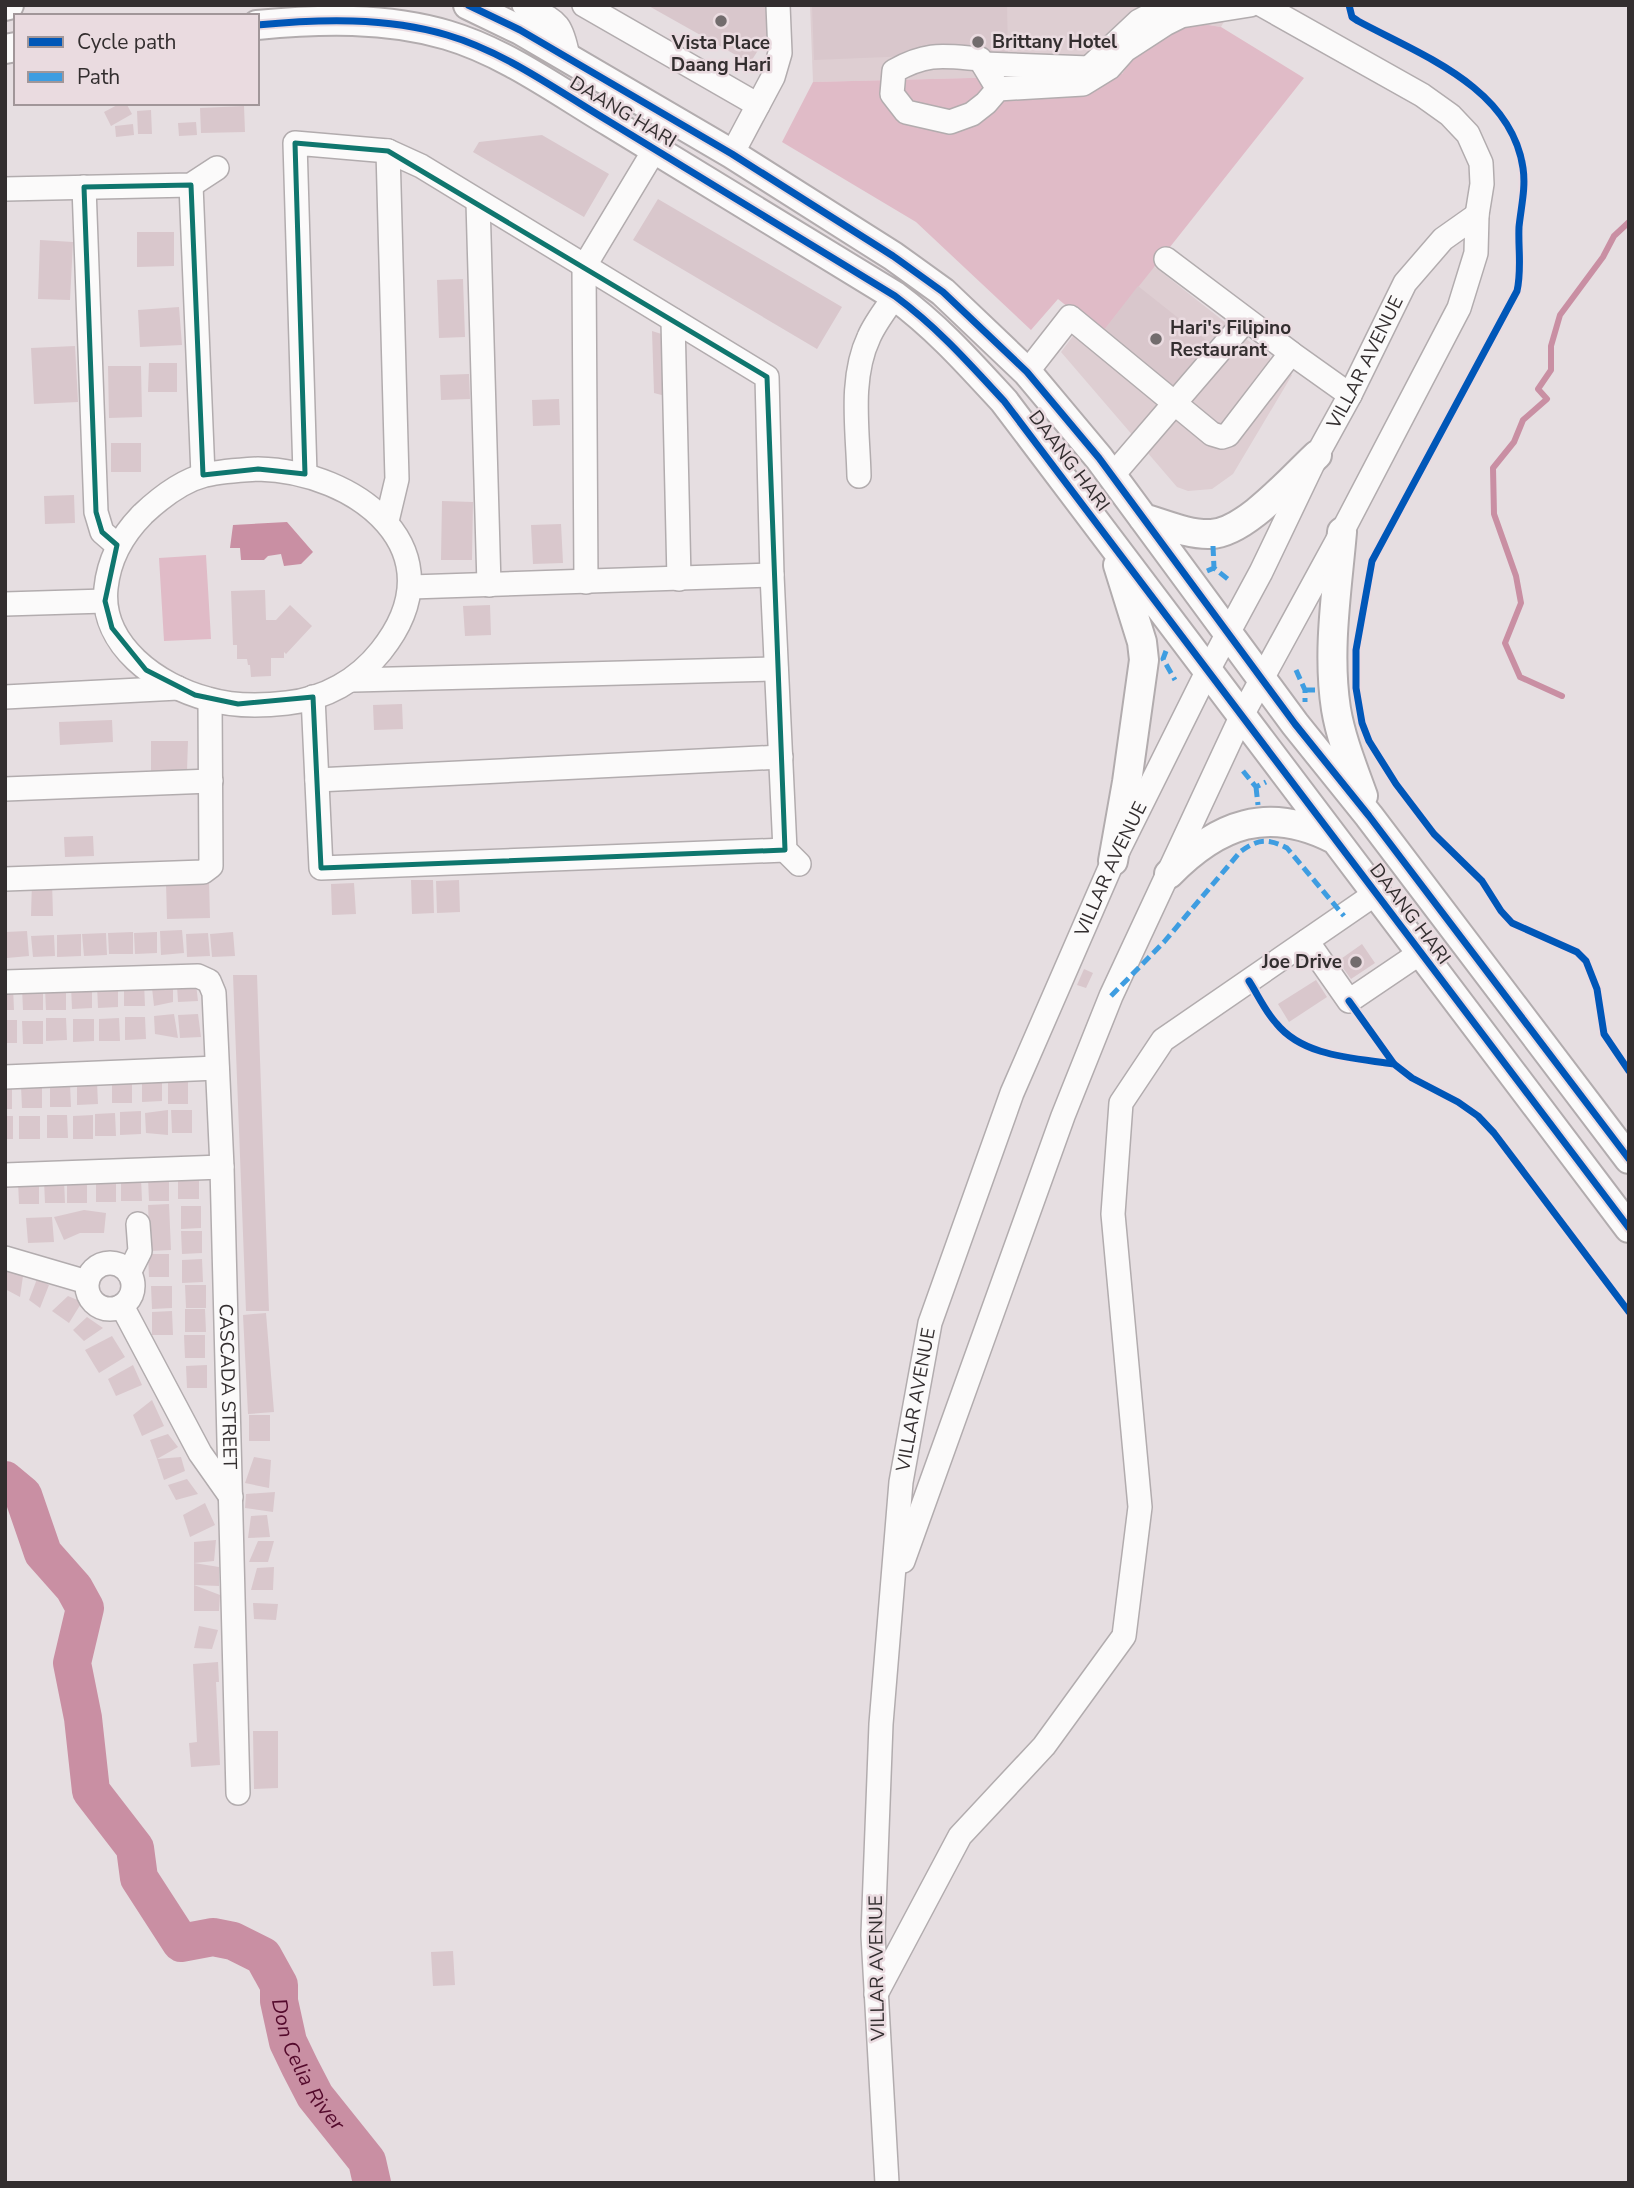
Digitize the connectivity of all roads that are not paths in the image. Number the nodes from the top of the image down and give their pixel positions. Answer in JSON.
{"nodes":[{"id":1,"x":468,"y":5,"type":"edge"},
{"id":2,"x":524,"y":5,"type":"edge"},
{"id":3,"x":584,"y":5,"type":"edge"},
{"id":4,"x":778,"y":5,"type":"edge"},
{"id":5,"x":1250,"y":5,"type":"edge"},
{"id":6,"x":1262,"y":5,"type":"edge"},
{"id":7,"x":1159,"y":8,"type":"edge"},
{"id":8,"x":348,"y":13,"type":"edge"},
{"id":9,"x":1298,"y":14,"type":"edge"},
{"id":10,"x":259,"y":25,"type":"edge"},
{"id":11,"x":568,"y":57,"type":"junction"},
{"id":12,"x":983,"y":64,"type":"junction"},
{"id":13,"x":998,"y":89,"type":"junction"},
{"id":14,"x":758,"y":105,"type":"junction"},
{"id":15,"x":673,"y":119,"type":"junction"},
{"id":16,"x":655,"y":150,"type":"junction"},
{"id":17,"x":388,"y":151,"type":"junction"},
{"id":18,"x":733,"y":154,"type":"junction"},
{"id":19,"x":217,"y":168,"type":"dead end"},
{"id":20,"x":191,"y":185,"type":"junction"},
{"id":21,"x":85,"y":187,"type":"junction"},
{"id":22,"x":5,"y":189,"type":"edge"},
{"id":23,"x":478,"y":202,"type":"junction"},
{"id":24,"x":1477,"y":215,"type":"junction"},
{"id":25,"x":1166,"y":260,"type":"dead end"},
{"id":26,"x":584,"y":267,"type":"junction"},
{"id":27,"x":895,"y":296,"type":"junction"},
{"id":28,"x":673,"y":320,"type":"junction"},
{"id":29,"x":1246,"y":320,"type":"junction"},
{"id":30,"x":1291,"y":354,"type":"junction"},
{"id":31,"x":1027,"y":372,"type":"junction"},
{"id":32,"x":1350,"y":395,"type":"junction"},
{"id":33,"x":1175,"y":402,"type":"junction"},
{"id":34,"x":1317,"y":455,"type":"junction"},
{"id":35,"x":305,"y":474,"type":"junction"},
{"id":36,"x":203,"y":475,"type":"junction"},
{"id":37,"x":859,"y":476,"type":"dead end"},
{"id":38,"x":1112,"y":476,"type":"junction"},
{"id":39,"x":1143,"y":518,"type":"junction"},
{"id":40,"x":387,"y":521,"type":"junction"},
{"id":41,"x":1342,"y":532,"type":"junction"},
{"id":42,"x":1110,"y":542,"type":"junction"},
{"id":43,"x":117,"y":545,"type":"junction"},
{"id":44,"x":772,"y":575,"type":"junction"},
{"id":45,"x":680,"y":579,"type":"junction"},
{"id":46,"x":586,"y":582,"type":"junction"},
{"id":47,"x":489,"y":585,"type":"junction"},
{"id":48,"x":411,"y":587,"type":"junction"},
{"id":49,"x":105,"y":601,"type":"junction"},
{"id":50,"x":5,"y":604,"type":"edge"},
{"id":51,"x":1228,"y":633,"type":"junction"},
{"id":52,"x":776,"y":669,"type":"junction"},
{"id":53,"x":1207,"y":672,"type":"junction"},
{"id":54,"x":1262,"y":679,"type":"junction"},
{"id":55,"x":354,"y":680,"type":"junction"},
{"id":56,"x":178,"y":688,"type":"junction"},
{"id":57,"x":5,"y":696,"type":"edge"},
{"id":58,"x":313,"y":697,"type":"junction"},
{"id":59,"x":210,"y":700,"type":"junction"},
{"id":60,"x":1241,"y":717,"type":"junction"},
{"id":61,"x":780,"y":757,"type":"junction"},
{"id":62,"x":317,"y":780,"type":"junction"},
{"id":63,"x":211,"y":781,"type":"junction"},
{"id":64,"x":5,"y":789,"type":"edge"},
{"id":65,"x":1369,"y":816,"type":"junction"},
{"id":66,"x":1336,"y":840,"type":"junction"},
{"id":67,"x":1113,"y":861,"type":"junction"},
{"id":68,"x":1169,"y":874,"type":"junction"},
{"id":69,"x":5,"y":879,"type":"edge"},
{"id":70,"x":1375,"y":894,"type":"junction"},
{"id":71,"x":1307,"y":941,"type":"junction"},
{"id":72,"x":1420,"y":953,"type":"junction"},
{"id":73,"x":5,"y":982,"type":"edge"},
{"id":74,"x":217,"y":1068,"type":"junction"},
{"id":75,"x":5,"y":1077,"type":"edge"},
{"id":76,"x":1629,"y":1159,"type":"edge"},
{"id":77,"x":222,"y":1167,"type":"junction"},
{"id":78,"x":5,"y":1175,"type":"edge"},
{"id":79,"x":138,"y":1224,"type":"dead end"},
{"id":80,"x":1629,"y":1228,"type":"edge"},
{"id":81,"x":5,"y":1258,"type":"edge"},
{"id":82,"x":129,"y":1273,"type":"junction"},
{"id":83,"x":88,"y":1282,"type":"junction"},
{"id":84,"x":122,"y":1306,"type":"junction"},
{"id":85,"x":231,"y":1497,"type":"junction"},
{"id":86,"x":894,"y":1587,"type":"junction"},
{"id":87,"x":238,"y":1793,"type":"dead end"},
{"id":88,"x":875,"y":1996,"type":"junction"},
{"id":89,"x":887,"y":2183,"type":"edge"}],
"edges":[{"from":1,"to":11,"type":"main road","name":"DAANG HARI"},
{"from":2,"to":11,"type":"street"},
{"from":3,"to":14,"type":"street"},
{"from":4,"to":14,"type":"street"},
{"from":5,"to":13,"type":"street"},
{"from":6,"to":9,"type":"street","name":"VILLAR AVENUE"},
{"from":7,"to":12,"type":"street"},
{"from":8,"to":10,"type":"main road","name":"DAANG HARI"},
{"from":8,"to":16,"type":"main road","name":"DAANG HARI"},
{"from":9,"to":24,"type":"street","name":"VILLAR AVENUE"},
{"from":11,"to":15,"type":"main road","name":"DAANG HARI"},
{"from":12,"to":13,"type":"street"},
{"from":12,"to":13,"type":"street"},
{"from":14,"to":18,"type":"street"},
{"from":15,"to":16,"type":"street"},
{"from":15,"to":18,"type":"main road","name":"DAANG HARI"},
{"from":16,"to":26,"type":"street"},
{"from":16,"to":27,"type":"main road","name":"DAANG HARI"},
{"from":17,"to":23,"type":"street"},
{"from":17,"to":35,"type":"street"},
{"from":17,"to":40,"type":"street"},
{"from":18,"to":31,"type":"main road","name":"DAANG HARI"},
{"from":19,"to":20,"type":"street"},
{"from":20,"to":21,"type":"street"},
{"from":20,"to":36,"type":"street"},
{"from":21,"to":22,"type":"street"},
{"from":21,"to":43,"type":"street"},
{"from":23,"to":26,"type":"street"},
{"from":23,"to":47,"type":"street"},
{"from":24,"to":32,"type":"street","name":"VILLAR AVENUE"},
{"from":24,"to":41,"type":"street","name":"VILLAR AVENUE"},
{"from":25,"to":29,"type":"street"},
{"from":26,"to":28,"type":"street"},
{"from":26,"to":46,"type":"street"},
{"from":27,"to":37,"type":"street"},
{"from":27,"to":42,"type":"main road","name":"DAANG HARI"},
{"from":28,"to":44,"type":"street"},
{"from":28,"to":45,"type":"street"},
{"from":29,"to":30,"type":"street"},
{"from":29,"to":33,"type":"street"},
{"from":30,"to":32,"type":"street"},
{"from":30,"to":33,"type":"street"},
{"from":31,"to":33,"type":"street"},
{"from":31,"to":38,"type":"main road","name":"DAANG HARI"},
{"from":32,"to":34,"type":"street","name":"VILLAR AVENUE"},
{"from":33,"to":38,"type":"street"},
{"from":34,"to":39,"type":"main road"},
{"from":34,"to":51,"type":"street","name":"VILLAR AVENUE"},
{"from":35,"to":36,"type":"street"},
{"from":35,"to":40,"type":"street"},
{"from":36,"to":43,"type":"street"},
{"from":38,"to":39,"type":"main road","name":"DAANG HARI"},
{"from":39,"to":51,"type":"main road","name":"DAANG HARI"},
{"from":40,"to":48,"type":"street"},
{"from":41,"to":54,"type":"street","name":"VILLAR AVENUE"},
{"from":41,"to":65,"type":"main road"},
{"from":42,"to":53,"type":"main road","name":"DAANG HARI"},
{"from":42,"to":67,"type":"main road"},
{"from":43,"to":49,"type":"street"},
{"from":44,"to":45,"type":"street"},
{"from":44,"to":52,"type":"street"},
{"from":45,"to":46,"type":"street"},
{"from":46,"to":47,"type":"street"},
{"from":47,"to":48,"type":"street"},
{"from":48,"to":55,"type":"street"},
{"from":49,"to":50,"type":"street"},
{"from":49,"to":56,"type":"street"},
{"from":51,"to":53,"type":"street","name":"VILLAR AVENUE"},
{"from":51,"to":54,"type":"main road","name":"DAANG HARI"},
{"from":52,"to":55,"type":"street"},
{"from":52,"to":61,"type":"street"},
{"from":53,"to":60,"type":"main road","name":"DAANG HARI"},
{"from":53,"to":67,"type":"street","name":"VILLAR AVENUE"},
{"from":54,"to":60,"type":"street","name":"VILLAR AVENUE"},
{"from":54,"to":65,"type":"main road","name":"DAANG HARI"},
{"from":55,"to":58,"type":"street"},
{"from":56,"to":57,"type":"street"},
{"from":56,"to":59,"type":"street"},
{"from":58,"to":59,"type":"street"},
{"from":58,"to":62,"type":"street"},
{"from":59,"to":63,"type":"street"},
{"from":60,"to":66,"type":"main road","name":"DAANG HARI"},
{"from":60,"to":68,"type":"street","name":"VILLAR AVENUE"},
{"from":61,"to":62,"type":"street"},
{"from":61,"to":62,"type":"street"},
{"from":63,"to":64,"type":"street"},
{"from":63,"to":69,"type":"street"},
{"from":65,"to":76,"type":"main road","name":"DAANG HARI"},
{"from":66,"to":68,"type":"main road"},
{"from":66,"to":70,"type":"main road","name":"DAANG HARI"},
{"from":67,"to":86,"type":"street","name":"VILLAR AVENUE"},
{"from":68,"to":86,"type":"street","name":"VILLAR AVENUE"},
{"from":70,"to":71,"type":"street"},
{"from":70,"to":72,"type":"main road","name":"DAANG HARI"},
{"from":71,"to":72,"type":"street"},
{"from":71,"to":88,"type":"street"},
{"from":72,"to":80,"type":"main road","name":"DAANG HARI"},
{"from":73,"to":74,"type":"street","name":"CASCADA STREET"},
{"from":74,"to":75,"type":"street"},
{"from":74,"to":77,"type":"street","name":"CASCADA STREET"},
{"from":77,"to":78,"type":"street"},
{"from":77,"to":85,"type":"street","name":"CASCADA STREET"},
{"from":79,"to":82,"type":"street"},
{"from":81,"to":83,"type":"street"},
{"from":82,"to":83,"type":"street"},
{"from":82,"to":84,"type":"street"},
{"from":83,"to":84,"type":"street"},
{"from":84,"to":85,"type":"street"},
{"from":85,"to":87,"type":"street","name":"CASCADA STREET"},
{"from":86,"to":88,"type":"street","name":"VILLAR AVENUE"},
{"from":88,"to":89,"type":"street","name":"VILLAR AVENUE"}]}
